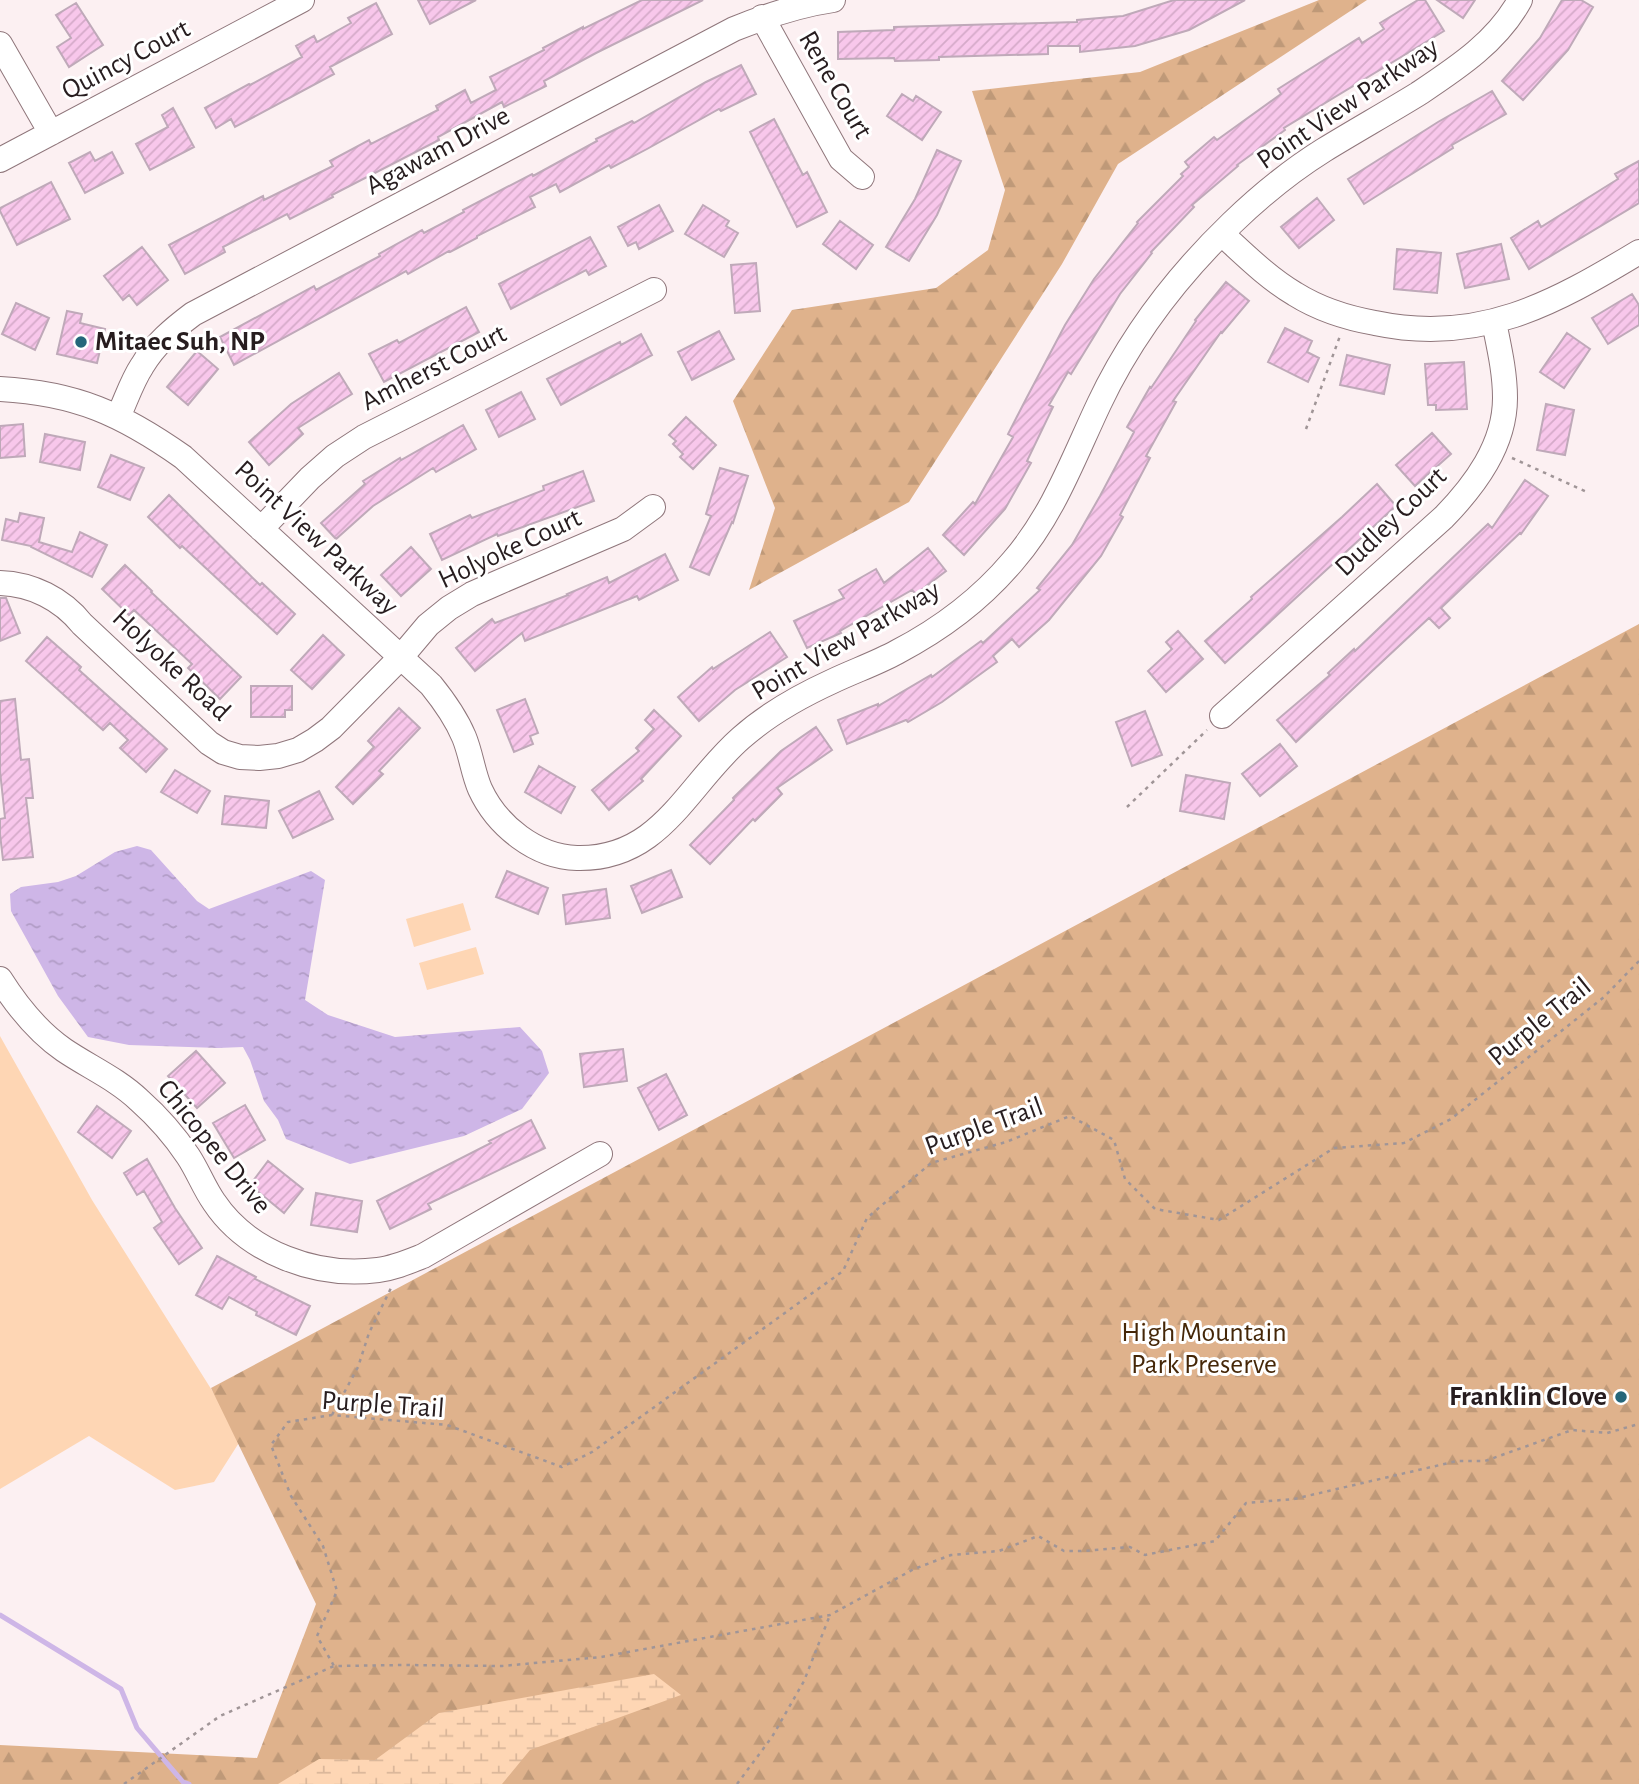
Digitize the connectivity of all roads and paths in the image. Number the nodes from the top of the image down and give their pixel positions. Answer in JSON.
{"nodes":[{"id":1,"x":302,"y":0,"type":"edge"},
{"id":2,"x":832,"y":0,"type":"edge"},
{"id":3,"x":1520,"y":0,"type":"edge"},
{"id":4,"x":274,"y":7,"type":"edge"},
{"id":5,"x":762,"y":17,"type":"junction"},
{"id":6,"x":0,"y":44,"type":"edge"},
{"id":7,"x":51,"y":133,"type":"junction"},
{"id":8,"x":0,"y":160,"type":"edge"},
{"id":9,"x":862,"y":177,"type":"dead end"},
{"id":10,"x":1222,"y":233,"type":"junction"},
{"id":11,"x":1639,"y":252,"type":"edge"},
{"id":12,"x":654,"y":290,"type":"dead end"},
{"id":13,"x":1347,"y":316,"type":"junction"},
{"id":14,"x":1494,"y":321,"type":"junction"},
{"id":15,"x":0,"y":389,"type":"edge"},
{"id":16,"x":118,"y":417,"type":"junction"},
{"id":17,"x":1306,"y":429,"type":"dead end"},
{"id":18,"x":1493,"y":450,"type":"junction"},
{"id":19,"x":1587,"y":492,"type":"dead end"},
{"id":20,"x":653,"y":507,"type":"dead end"},
{"id":21,"x":261,"y":529,"type":"junction"},
{"id":22,"x":0,"y":583,"type":"edge"},
{"id":23,"x":401,"y":657,"type":"junction"},
{"id":24,"x":1222,"y":716,"type":"joint"},
{"id":25,"x":1127,"y":807,"type":"dead end"},
{"id":26,"x":1639,"y":961,"type":"edge"},
{"id":27,"x":0,"y":979,"type":"edge"},
{"id":28,"x":600,"y":1154,"type":"dead end"},
{"id":29,"x":402,"y":1265,"type":"junction"},
{"id":30,"x":332,"y":1415,"type":"junction"},
{"id":31,"x":1639,"y":1424,"type":"edge"},
{"id":32,"x":830,"y":1615,"type":"junction"},
{"id":33,"x":334,"y":1666,"type":"junction"},
{"id":34,"x":124,"y":1784,"type":"edge"},
{"id":35,"x":737,"y":1784,"type":"edge"}],
"edges":[{"from":1,"to":4,"type":"street","name":"Quincy Court"},
{"from":2,"to":5,"type":"street","name":"Agawam Drive"},
{"from":3,"to":10,"type":"street","name":"Point View Parkway"},
{"from":4,"to":7,"type":"street","name":"Quincy Court"},
{"from":5,"to":9,"type":"street","name":"Rene Court"},
{"from":5,"to":16,"type":"street","name":"Agawam Drive"},
{"from":6,"to":7,"type":"street"},
{"from":7,"to":8,"type":"street","name":"Quincy Court"},
{"from":10,"to":13,"type":"street"},
{"from":10,"to":23,"type":"street","name":"Point View Parkway"},
{"from":11,"to":14,"type":"street"},
{"from":12,"to":21,"type":"street","name":"Amherst Court"},
{"from":13,"to":14,"type":"street"},
{"from":13,"to":17,"type":"path"},
{"from":14,"to":18,"type":"street","name":"Dudley Court"},
{"from":15,"to":16,"type":"street","name":"Point View Parkway"},
{"from":16,"to":21,"type":"street","name":"Point View Parkway"},
{"from":18,"to":19,"type":"path"},
{"from":18,"to":24,"type":"street","name":"Dudley Court"},
{"from":20,"to":23,"type":"street","name":"Holyoke Court"},
{"from":21,"to":23,"type":"street","name":"Point View Parkway"},
{"from":22,"to":23,"type":"street","name":"Holyoke Road"},
{"from":24,"to":25,"type":"path"},
{"from":26,"to":30,"type":"path","name":"Purple Trail"},
{"from":27,"to":29,"type":"street","name":"Chicopee Drive"},
{"from":28,"to":29,"type":"street","name":"Chicopee Drive"},
{"from":29,"to":30,"type":"path"},
{"from":30,"to":33,"type":"path","name":"Purple Trail"},
{"from":31,"to":32,"type":"path"},
{"from":32,"to":33,"type":"path"},
{"from":32,"to":35,"type":"path"},
{"from":33,"to":34,"type":"path"}]}
